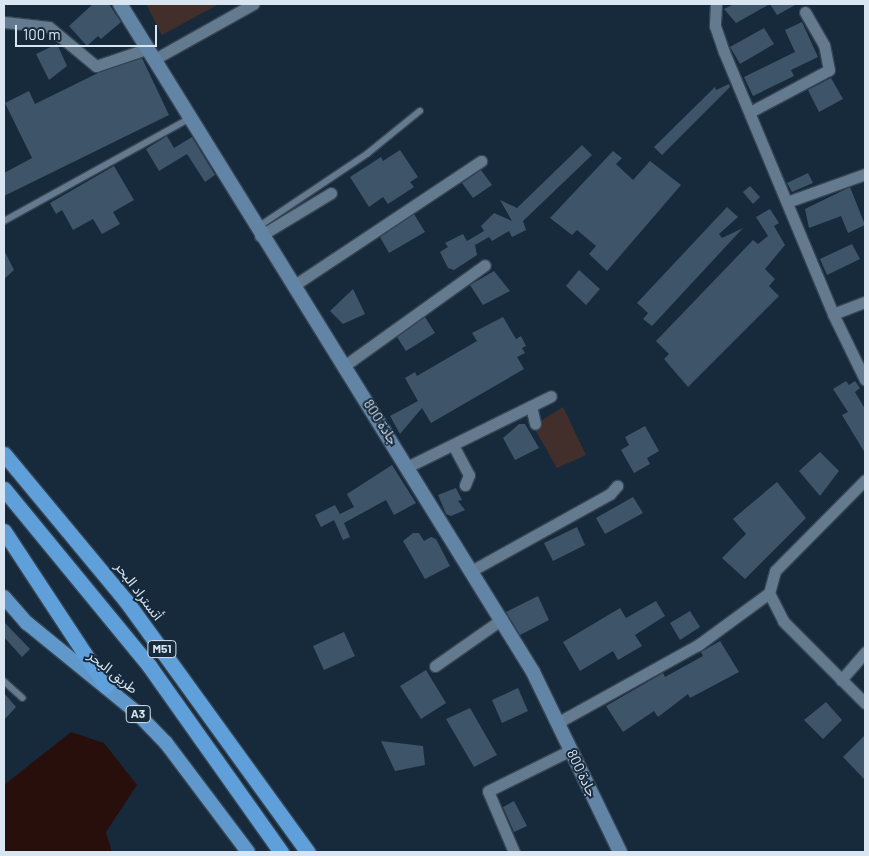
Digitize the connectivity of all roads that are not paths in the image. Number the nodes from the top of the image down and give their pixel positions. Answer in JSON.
{"nodes":[{"id":1,"x":120,"y":4,"type":"edge"},
{"id":2,"x":253,"y":4,"type":"edge"},
{"id":3,"x":716,"y":4,"type":"edge"},
{"id":4,"x":805,"y":12,"type":"dead end"},
{"id":5,"x":4,"y":22,"type":"edge"},
{"id":6,"x":149,"y":54,"type":"junction"},
{"id":7,"x":420,"y":110,"type":"dead end"},
{"id":8,"x":750,"y":112,"type":"junction"},
{"id":9,"x":189,"y":119,"type":"junction"},
{"id":10,"x":481,"y":161,"type":"dead end"},
{"id":11,"x":865,"y":174,"type":"edge"},
{"id":12,"x":331,"y":193,"type":"dead end"},
{"id":13,"x":787,"y":202,"type":"junction"},
{"id":14,"x":4,"y":221,"type":"edge"},
{"id":15,"x":258,"y":232,"type":"junction"},
{"id":16,"x":485,"y":265,"type":"dead end"},
{"id":17,"x":293,"y":286,"type":"junction"},
{"id":18,"x":865,"y":302,"type":"edge"},
{"id":19,"x":833,"y":314,"type":"junction"},
{"id":20,"x":344,"y":366,"type":"junction"},
{"id":21,"x":865,"y":380,"type":"edge"},
{"id":22,"x":551,"y":396,"type":"dead end"},
{"id":23,"x":531,"y":406,"type":"junction"},
{"id":24,"x":535,"y":424,"type":"dead end"},
{"id":25,"x":452,"y":445,"type":"junction"},
{"id":26,"x":4,"y":454,"type":"edge"},
{"id":27,"x":409,"y":466,"type":"junction"},
{"id":28,"x":865,"y":480,"type":"edge"},
{"id":29,"x":465,"y":485,"type":"dead end"},
{"id":30,"x":617,"y":486,"type":"dead end"},
{"id":31,"x":4,"y":489,"type":"edge"},
{"id":32,"x":4,"y":531,"type":"edge"},
{"id":33,"x":472,"y":571,"type":"junction"},
{"id":34,"x":769,"y":593,"type":"junction"},
{"id":35,"x":4,"y":598,"type":"edge"},
{"id":36,"x":502,"y":619,"type":"junction"},
{"id":37,"x":865,"y":652,"type":"edge"},
{"id":38,"x":435,"y":666,"type":"dead end"},
{"id":39,"x":841,"y":680,"type":"junction"},
{"id":40,"x":4,"y":681,"type":"edge"},
{"id":41,"x":106,"y":686,"type":"junction"},
{"id":42,"x":23,"y":698,"type":"dead end"},
{"id":43,"x":865,"y":703,"type":"edge"},
{"id":44,"x":557,"y":723,"type":"junction"},
{"id":45,"x":571,"y":750,"type":"junction"},
{"id":46,"x":248,"y":852,"type":"edge"},
{"id":47,"x":281,"y":852,"type":"edge"},
{"id":48,"x":308,"y":852,"type":"edge"},
{"id":49,"x":514,"y":852,"type":"edge"},
{"id":50,"x":620,"y":852,"type":"edge"}],
"edges":[{"from":1,"to":6,"type":"main road","name":"جادة 800"},
{"from":2,"to":6,"type":"street"},
{"from":3,"to":8,"type":"street"},
{"from":4,"to":8,"type":"street"},
{"from":5,"to":6,"type":"street"},
{"from":6,"to":9,"type":"main road","name":"جادة 800"},
{"from":7,"to":15,"type":"lane"},
{"from":8,"to":13,"type":"street"},
{"from":9,"to":14,"type":"lane"},
{"from":9,"to":15,"type":"main road","name":"جادة 800"},
{"from":10,"to":17,"type":"street"},
{"from":11,"to":13,"type":"street"},
{"from":12,"to":15,"type":"street"},
{"from":13,"to":19,"type":"street"},
{"from":15,"to":17,"type":"main road","name":"جادة 800"},
{"from":16,"to":20,"type":"street"},
{"from":17,"to":20,"type":"main road","name":"جادة 800"},
{"from":18,"to":19,"type":"street"},
{"from":19,"to":21,"type":"street"},
{"from":20,"to":27,"type":"main road","name":"جادة 800"},
{"from":22,"to":23,"type":"street"},
{"from":23,"to":24,"type":"street"},
{"from":23,"to":25,"type":"street"},
{"from":25,"to":27,"type":"street"},
{"from":25,"to":29,"type":"street"},
{"from":26,"to":48,"type":"highway","name":"أتستراد البحر","number":"M51"},
{"from":27,"to":33,"type":"main road","name":"جادة 800"},
{"from":28,"to":34,"type":"street"},
{"from":30,"to":33,"type":"street"},
{"from":31,"to":47,"type":"highway","number":"M51"},
{"from":32,"to":41,"type":"highway"},
{"from":33,"to":36,"type":"main road","name":"جادة 800"},
{"from":34,"to":39,"type":"street"},
{"from":34,"to":44,"type":"street"},
{"from":35,"to":41,"type":"highway","name":"طريق البحر","number":"A3"},
{"from":36,"to":38,"type":"street"},
{"from":36,"to":44,"type":"main road","name":"جادة 800"},
{"from":37,"to":39,"type":"street"},
{"from":39,"to":43,"type":"street"},
{"from":40,"to":42,"type":"lane"},
{"from":41,"to":46,"type":"highway","name":"طريق البحر","number":"A3"},
{"from":44,"to":45,"type":"main road","name":"جادة 800"},
{"from":45,"to":49,"type":"street"},
{"from":45,"to":50,"type":"main road","name":"جادة 800"}]}
